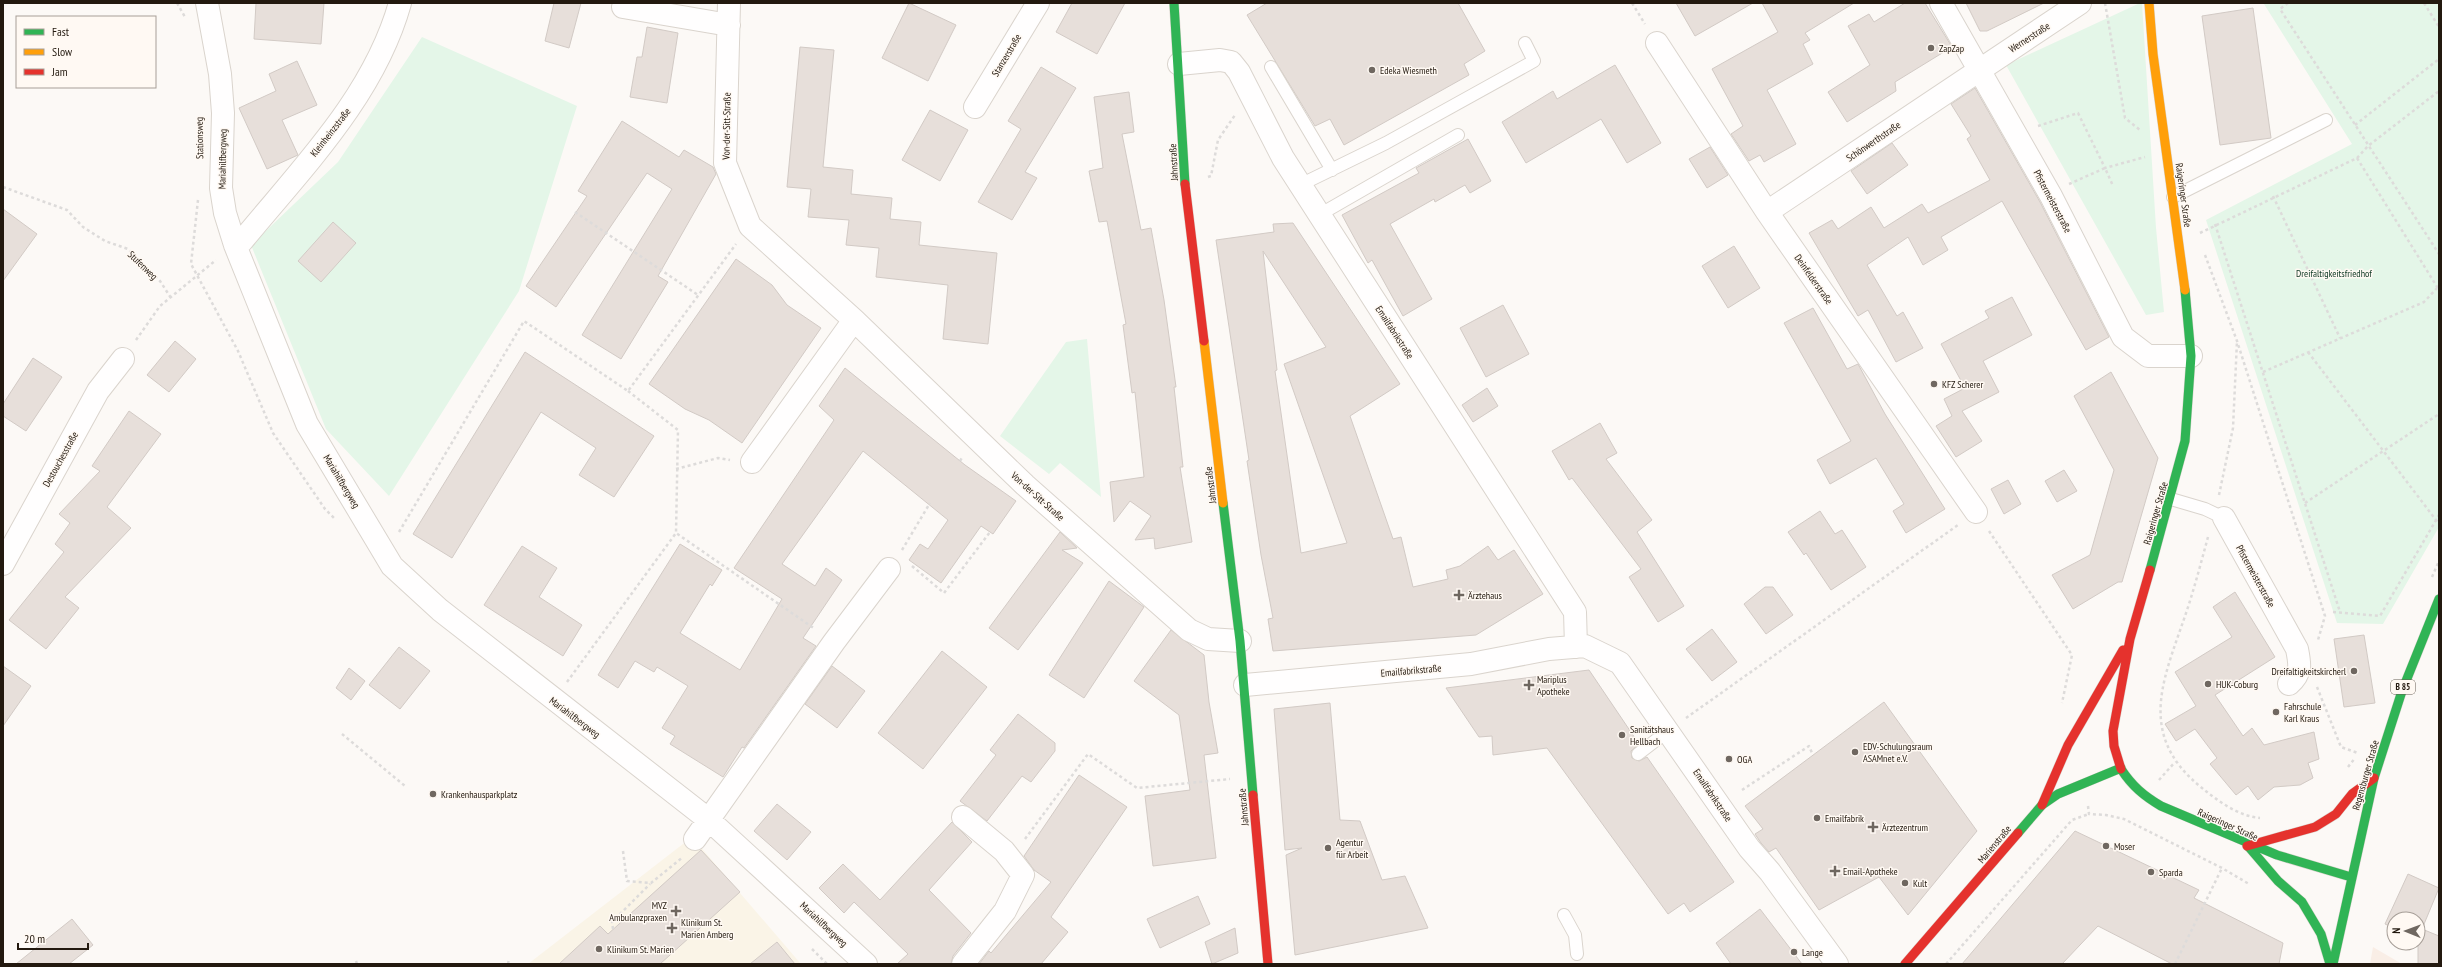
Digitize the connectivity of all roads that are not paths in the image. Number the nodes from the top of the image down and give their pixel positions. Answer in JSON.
{"nodes":[{"id":1,"x":207,"y":3,"type":"edge"},
{"id":2,"x":400,"y":3,"type":"edge"},
{"id":3,"x":729,"y":3,"type":"edge"},
{"id":4,"x":1038,"y":3,"type":"edge"},
{"id":5,"x":1174,"y":3,"type":"edge"},
{"id":6,"x":1941,"y":3,"type":"edge"},
{"id":7,"x":2080,"y":3,"type":"edge"},
{"id":8,"x":2149,"y":3,"type":"edge"},
{"id":9,"x":623,"y":7,"type":"dead end"},
{"id":10,"x":729,"y":24,"type":"junction"},
{"id":11,"x":1524,"y":43,"type":"dead end"},
{"id":12,"x":1658,"y":43,"type":"dead end"},
{"id":13,"x":1179,"y":64,"type":"junction"},
{"id":14,"x":1271,"y":67,"type":"dead end"},
{"id":15,"x":1978,"y":70,"type":"junction"},
{"id":16,"x":975,"y":107,"type":"dead end"},
{"id":17,"x":2326,"y":120,"type":"dead end"},
{"id":18,"x":1458,"y":135,"type":"dead end"},
{"id":19,"x":1332,"y":170,"type":"junction"},
{"id":20,"x":1300,"y":185,"type":"junction"},
{"id":21,"x":2173,"y":197,"type":"junction"},
{"id":22,"x":1768,"y":212,"type":"junction"},
{"id":23,"x":1319,"y":215,"type":"junction"},
{"id":24,"x":235,"y":245,"type":"junction"},
{"id":25,"x":854,"y":320,"type":"junction"},
{"id":26,"x":2192,"y":356,"type":"junction"},
{"id":27,"x":123,"y":359,"type":"road end"},
{"id":28,"x":752,"y":462,"type":"dead end"},
{"id":29,"x":2171,"y":499,"type":"junction"},
{"id":30,"x":1976,"y":512,"type":"road end"},
{"id":31,"x":2219,"y":515,"type":"joint"},
{"id":32,"x":3,"y":564,"type":"edge"},
{"id":33,"x":890,"y":569,"type":"dead end"},
{"id":34,"x":2438,"y":602,"type":"edge"},
{"id":35,"x":2130,"y":639,"type":"junction"},
{"id":36,"x":1240,"y":641,"type":"junction"},
{"id":37,"x":1576,"y":647,"type":"junction"},
{"id":38,"x":2300,"y":673,"type":"road end"},
{"id":39,"x":1245,"y":684,"type":"junction"},
{"id":40,"x":1668,"y":731,"type":"junction"},
{"id":41,"x":1638,"y":754,"type":"dead end"},
{"id":42,"x":2121,"y":768,"type":"junction"},
{"id":43,"x":2374,"y":778,"type":"junction"},
{"id":44,"x":2042,"y":805,"type":"junction"},
{"id":45,"x":963,"y":817,"type":"dead end"},
{"id":46,"x":709,"y":820,"type":"junction"},
{"id":47,"x":692,"y":846,"type":"road end"},
{"id":48,"x":2247,"y":846,"type":"junction"},
{"id":49,"x":2351,"y":877,"type":"junction"},
{"id":50,"x":1564,"y":915,"type":"dead end"},
{"id":51,"x":1577,"y":954,"type":"dead end"},
{"id":52,"x":866,"y":964,"type":"edge"},
{"id":53,"x":963,"y":964,"type":"edge"},
{"id":54,"x":1268,"y":964,"type":"edge"},
{"id":55,"x":1837,"y":964,"type":"edge"},
{"id":56,"x":1905,"y":964,"type":"edge"},
{"id":57,"x":2330,"y":964,"type":"edge"},
{"id":58,"x":2333,"y":964,"type":"edge"}],
"edges":[{"from":1,"to":24,"type":"street","name":"Mariahilfbergweg"},
{"from":2,"to":24,"type":"street","name":"Kleinheinzstraße"},
{"from":3,"to":10,"type":"street","name":"Von-der-Sitt-Straße"},
{"from":4,"to":16,"type":"street","name":"Stanzerstraße"},
{"from":5,"to":13,"type":"main road","name":"Jahnstraße"},
{"from":6,"to":15,"type":"street","name":"Pfistermeisterstraße"},
{"from":7,"to":15,"type":"street","name":"Wernerstraße"},
{"from":8,"to":21,"type":"main road","name":"Raigeringer Straße"},
{"from":9,"to":10,"type":"street"},
{"from":10,"to":25,"type":"street","name":"Von-der-Sitt-Straße"},
{"from":11,"to":19,"type":"lane"},
{"from":12,"to":22,"type":"street","name":"Deinfelderstraße"},
{"from":13,"to":20,"type":"street","name":"Emailfabrikstraße"},
{"from":13,"to":36,"type":"main road","name":"Jahnstraße"},
{"from":14,"to":19,"type":"lane"},
{"from":15,"to":22,"type":"street","name":"Schönwerthstraße"},
{"from":15,"to":26,"type":"street","name":"Pfistermeisterstraße"},
{"from":17,"to":21,"type":"lane"},
{"from":18,"to":23,"type":"lane"},
{"from":19,"to":20,"type":"lane"},
{"from":20,"to":23,"type":"street","name":"Emailfabrikstraße"},
{"from":21,"to":26,"type":"main road","name":"Raigeringer Straße"},
{"from":22,"to":30,"type":"street","name":"Deinfelderstraße"},
{"from":23,"to":37,"type":"street","name":"Emailfabrikstraße"},
{"from":24,"to":46,"type":"street","name":"Mariahilfbergweg"},
{"from":25,"to":28,"type":"street"},
{"from":25,"to":36,"type":"street","name":"Von-der-Sitt-Straße"},
{"from":26,"to":29,"type":"main road","name":"Raigeringer Straße"},
{"from":27,"to":32,"type":"street","name":"Destouchesstraße"},
{"from":29,"to":31,"type":"lane"},
{"from":29,"to":35,"type":"main road","name":"Raigeringer Straße"},
{"from":31,"to":38,"type":"street","name":"Pfistermeisterstraße"},
{"from":33,"to":46,"type":"street"},
{"from":34,"to":43,"type":"main road","name":"Regensburger Straße","number":"B 85"},
{"from":35,"to":42,"type":"main road","name":"Raigeringer Straße"},
{"from":35,"to":44,"type":"main road"},
{"from":36,"to":39,"type":"main road","name":"Jahnstraße"},
{"from":37,"to":39,"type":"street","name":"Emailfabrikstraße"},
{"from":37,"to":40,"type":"street","name":"Emailfabrikstraße"},
{"from":39,"to":54,"type":"main road","name":"Jahnstraße"},
{"from":40,"to":41,"type":"lane"},
{"from":40,"to":55,"type":"street","name":"Emailfabrikstraße"},
{"from":42,"to":44,"type":"main road","name":"Marienstraße"},
{"from":42,"to":48,"type":"main road","name":"Raigeringer Straße"},
{"from":43,"to":48,"type":"main road"},
{"from":43,"to":49,"type":"main road","name":"Regensburger Straße","number":"B 85"},
{"from":44,"to":56,"type":"main road","name":"Marienstraße"},
{"from":45,"to":53,"type":"street"},
{"from":46,"to":47,"type":"street"},
{"from":46,"to":52,"type":"street","name":"Mariahilfbergweg"},
{"from":48,"to":49,"type":"main road","name":"Raigeringer Straße"},
{"from":48,"to":57,"type":"main road"},
{"from":49,"to":58,"type":"main road","name":"Regensburger Straße","number":"B 85"},
{"from":50,"to":51,"type":"lane"}]}
